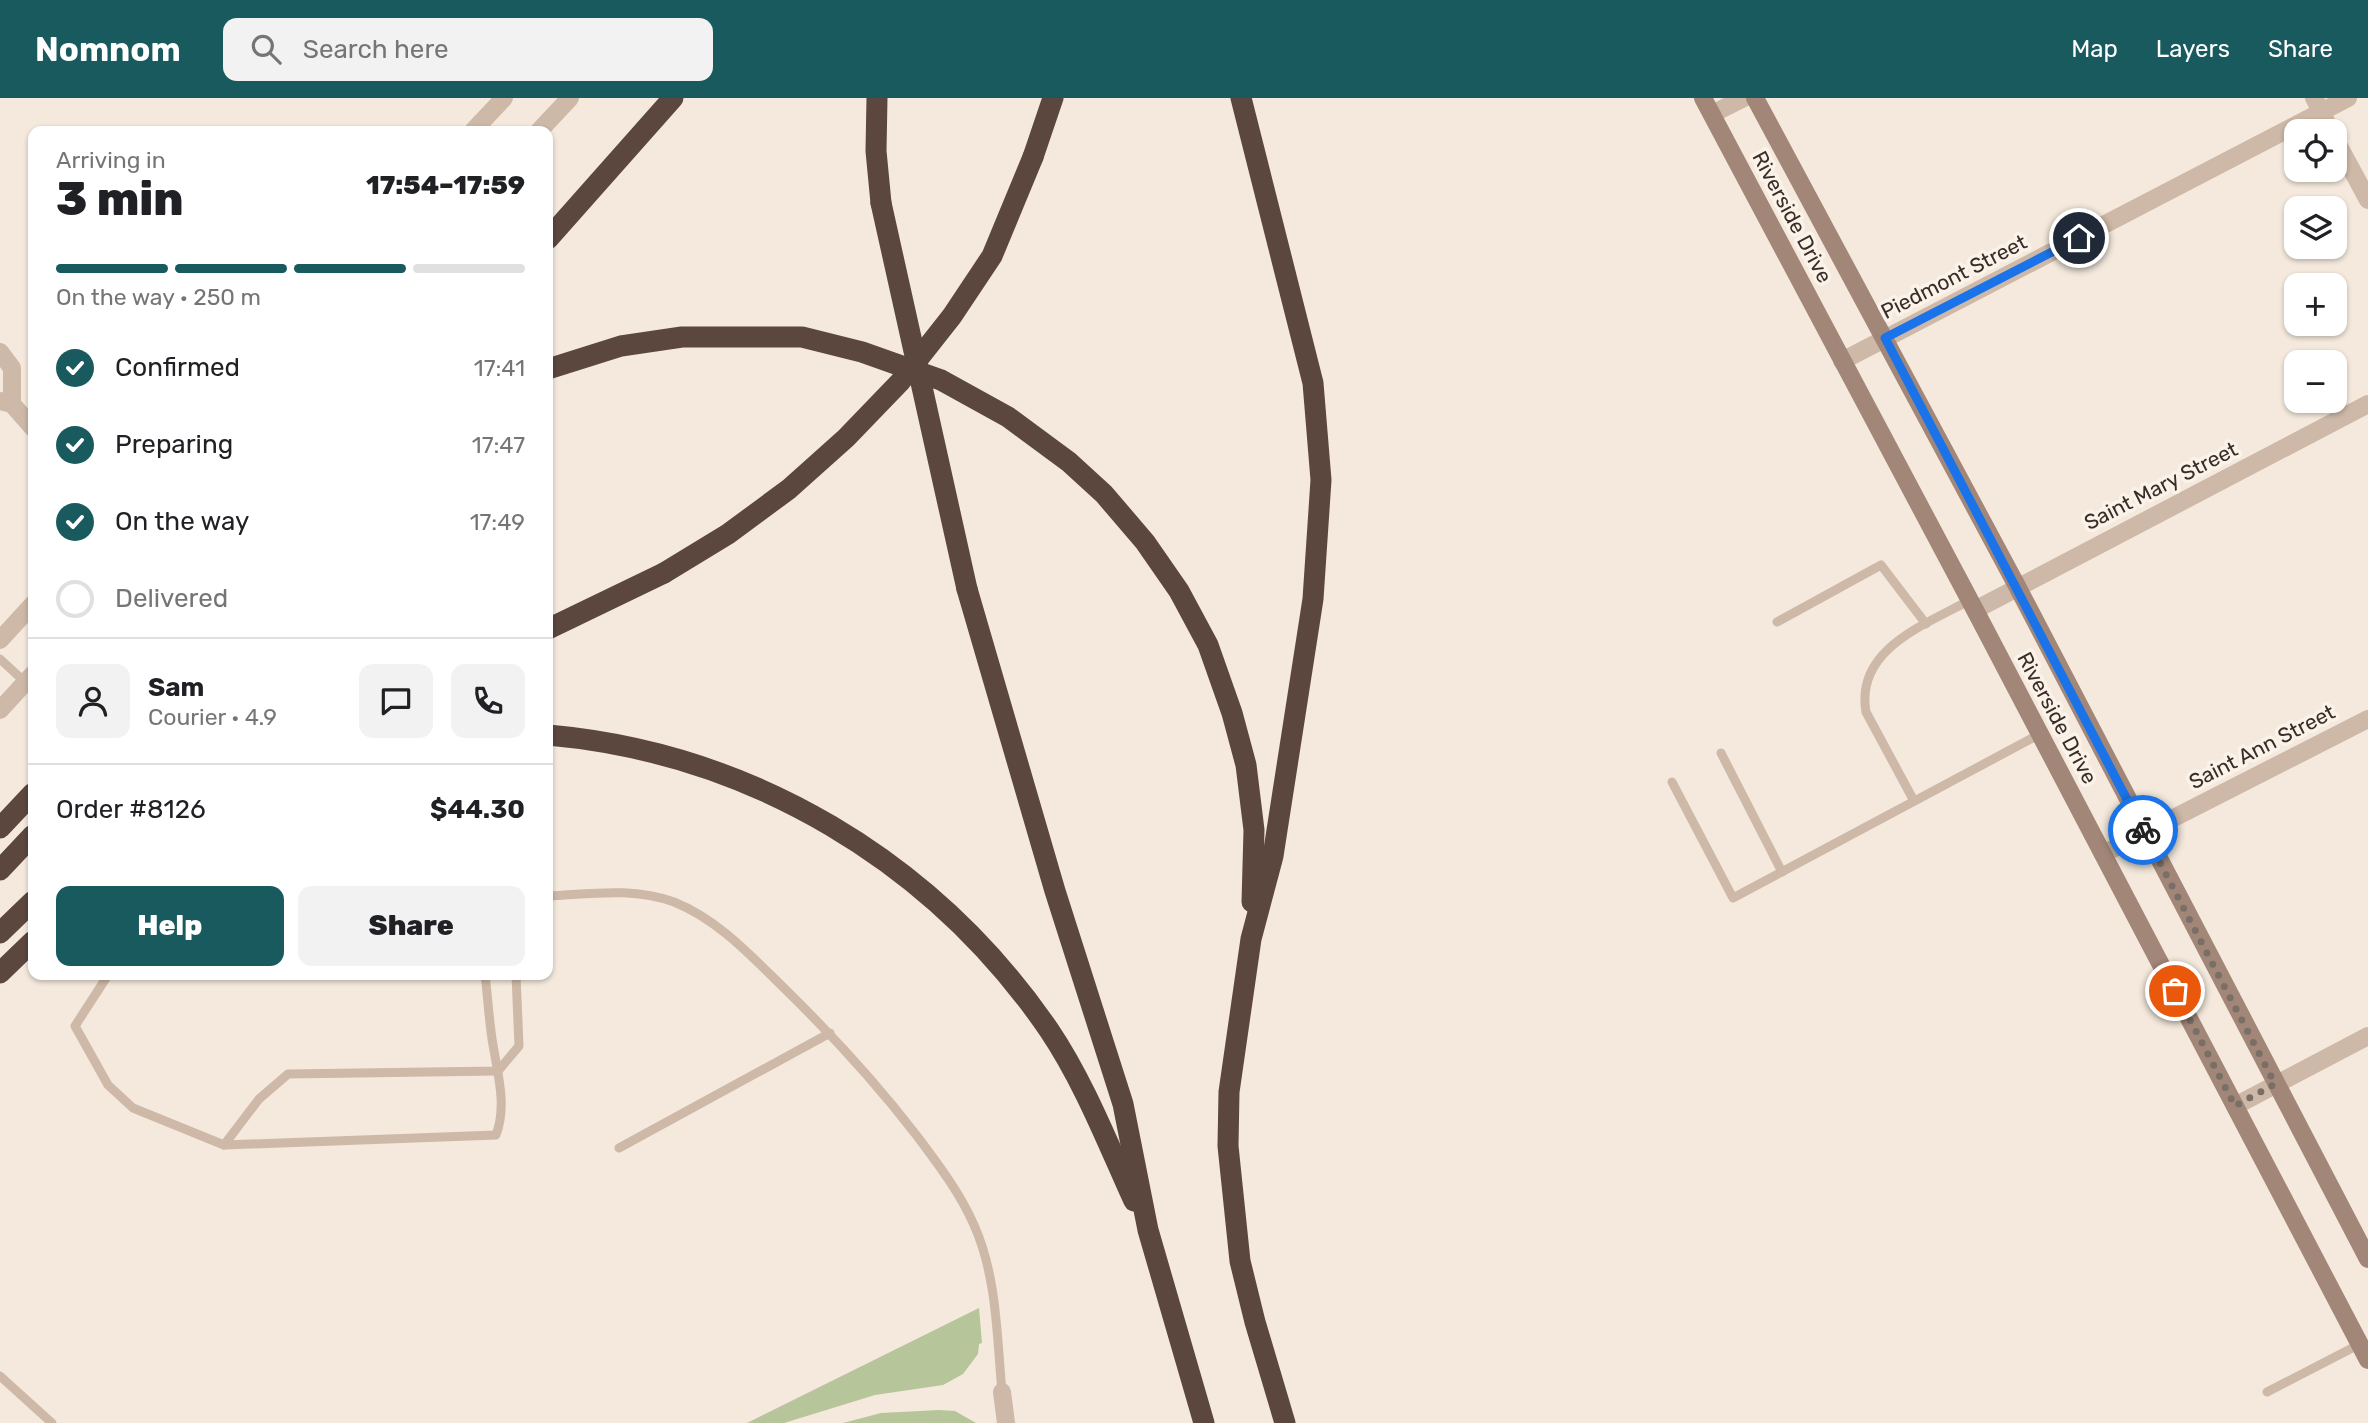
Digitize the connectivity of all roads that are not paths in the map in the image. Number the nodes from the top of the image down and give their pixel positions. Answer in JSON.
{"nodes":[{"id":1,"x":504,"y":98,"type":"edge"},
{"id":2,"x":570,"y":98,"type":"edge"},
{"id":3,"x":673,"y":98,"type":"edge"},
{"id":4,"x":877,"y":98,"type":"edge"},
{"id":5,"x":1054,"y":98,"type":"edge"},
{"id":6,"x":1241,"y":98,"type":"edge"},
{"id":7,"x":1703,"y":98,"type":"edge"},
{"id":8,"x":1744,"y":98,"type":"edge"},
{"id":9,"x":1755,"y":98,"type":"edge"},
{"id":10,"x":2348,"y":98,"type":"edge"},
{"id":11,"x":2317,"y":105,"type":"edge"},
{"id":12,"x":1712,"y":114,"type":"junction"},
{"id":13,"x":478,"y":126,"type":"edge"},
{"id":14,"x":544,"y":126,"type":"edge"},
{"id":15,"x":2347,"y":161,"type":"edge"},
{"id":16,"x":2368,"y":200,"type":"edge"},
{"id":17,"x":553,"y":233,"type":"edge"},
{"id":18,"x":1885,"y":338,"type":"junction"},
{"id":19,"x":0,"y":352,"type":"edge"},
{"id":20,"x":1842,"y":360,"type":"junction"},
{"id":21,"x":553,"y":367,"type":"edge"},
{"id":22,"x":6,"y":402,"type":"edge"},
{"id":23,"x":2368,"y":404,"type":"edge"},
{"id":24,"x":28,"y":423,"type":"edge"},
{"id":25,"x":2017,"y":586,"type":"junction"},
{"id":26,"x":1972,"y":605,"type":"junction"},
{"id":27,"x":28,"y":609,"type":"edge"},
{"id":28,"x":1777,"y":622,"type":"dead end"},
{"id":29,"x":1926,"y":624,"type":"junction"},
{"id":30,"x":553,"y":627,"type":"edge"},
{"id":31,"x":0,"y":640,"type":"edge"},
{"id":32,"x":0,"y":659,"type":"edge"},
{"id":33,"x":28,"y":678,"type":"edge"},
{"id":34,"x":28,"y":680,"type":"edge"},
{"id":35,"x":0,"y":710,"type":"edge"},
{"id":36,"x":2368,"y":719,"type":"edge"},
{"id":37,"x":2040,"y":734,"type":"junction"},
{"id":38,"x":553,"y":735,"type":"edge"},
{"id":39,"x":1721,"y":752,"type":"dead end"},
{"id":40,"x":1672,"y":782,"type":"dead end"},
{"id":41,"x":28,"y":798,"type":"edge"},
{"id":42,"x":1914,"y":801,"type":"junction"},
{"id":43,"x":0,"y":828,"type":"edge"},
{"id":44,"x":2145,"y":833,"type":"junction"},
{"id":45,"x":28,"y":840,"type":"edge"},
{"id":46,"x":2103,"y":854,"type":"junction"},
{"id":47,"x":0,"y":870,"type":"edge"},
{"id":48,"x":1782,"y":872,"type":"junction"},
{"id":49,"x":553,"y":896,"type":"edge"},
{"id":50,"x":28,"y":906,"type":"edge"},
{"id":51,"x":0,"y":933,"type":"edge"},
{"id":52,"x":1251,"y":939,"type":"junction"},
{"id":53,"x":28,"y":945,"type":"edge"},
{"id":54,"x":0,"y":973,"type":"edge"},
{"id":55,"x":105,"y":980,"type":"edge"},
{"id":56,"x":486,"y":980,"type":"edge"},
{"id":57,"x":516,"y":980,"type":"edge"},
{"id":58,"x":830,"y":1033,"type":"junction"},
{"id":59,"x":2368,"y":1036,"type":"edge"},
{"id":60,"x":498,"y":1071,"type":"junction"},
{"id":61,"x":2275,"y":1084,"type":"junction"},
{"id":62,"x":2235,"y":1106,"type":"junction"},
{"id":63,"x":225,"y":1145,"type":"junction"},
{"id":64,"x":619,"y":1148,"type":"dead end"},
{"id":65,"x":1148,"y":1230,"type":"junction"},
{"id":66,"x":2368,"y":1259,"type":"edge"},
{"id":67,"x":2365,"y":1353,"type":"edge"},
{"id":68,"x":0,"y":1376,"type":"edge"},
{"id":69,"x":1002,"y":1392,"type":"joint"},
{"id":70,"x":2267,"y":1392,"type":"dead end"},
{"id":71,"x":52,"y":1423,"type":"edge"},
{"id":72,"x":1006,"y":1423,"type":"edge"},
{"id":73,"x":1204,"y":1423,"type":"edge"},
{"id":74,"x":1285,"y":1423,"type":"edge"}],
"edges":[{"from":1,"to":13,"type":"street"},
{"from":2,"to":14,"type":"street"},
{"from":3,"to":17,"type":"highway"},
{"from":4,"to":65,"type":"highway","bridge":true},
{"from":5,"to":30,"type":"highway","bridge":true},
{"from":6,"to":52,"type":"highway"},
{"from":7,"to":12,"type":"street","name":"Riverside Drive"},
{"from":8,"to":12,"type":"street"},
{"from":9,"to":18,"type":"street","name":"Riverside Drive"},
{"from":10,"to":11,"type":"street","name":"Piedmont Street"},
{"from":11,"to":18,"type":"street","name":"Piedmont Street"},
{"from":12,"to":20,"type":"street","name":"Riverside Drive"},
{"from":15,"to":16,"type":"street"},
{"from":18,"to":20,"type":"street","name":"Piedmont Street"},
{"from":18,"to":25,"type":"street","name":"Riverside Drive"},
{"from":19,"to":22,"type":"street"},
{"from":20,"to":26,"type":"street","name":"Riverside Drive"},
{"from":21,"to":52,"type":"highway"},
{"from":22,"to":24,"type":"street"},
{"from":23,"to":25,"type":"street","name":"Saint Mary Street"},
{"from":25,"to":26,"type":"street","name":"Saint Mary Street"},
{"from":25,"to":44,"type":"street","name":"Riverside Drive"},
{"from":26,"to":29,"type":"lane"},
{"from":26,"to":37,"type":"street","name":"Riverside Drive"},
{"from":27,"to":31,"type":"street"},
{"from":28,"to":29,"type":"lane"},
{"from":29,"to":42,"type":"lane"},
{"from":32,"to":33,"type":"lane"},
{"from":34,"to":35,"type":"street"},
{"from":36,"to":44,"type":"street","name":"Saint Ann Street"},
{"from":37,"to":42,"type":"lane"},
{"from":37,"to":46,"type":"street","name":"Riverside Drive"},
{"from":38,"to":65,"type":"highway"},
{"from":39,"to":48,"type":"lane"},
{"from":40,"to":48,"type":"lane"},
{"from":41,"to":43,"type":"highway"},
{"from":42,"to":48,"type":"lane"},
{"from":44,"to":46,"type":"street","name":"Saint Ann Street"},
{"from":44,"to":61,"type":"street","name":"Riverside Drive"},
{"from":45,"to":47,"type":"highway"},
{"from":46,"to":62,"type":"street","name":"Riverside Drive"},
{"from":49,"to":58,"type":"lane"},
{"from":50,"to":51,"type":"highway"},
{"from":52,"to":74,"type":"highway"},
{"from":53,"to":54,"type":"highway"},
{"from":55,"to":63,"type":"lane"},
{"from":56,"to":60,"type":"lane"},
{"from":57,"to":60,"type":"lane"},
{"from":58,"to":64,"type":"lane"},
{"from":58,"to":69,"type":"lane"},
{"from":59,"to":61,"type":"street"},
{"from":60,"to":63,"type":"lane"},
{"from":60,"to":63,"type":"lane"},
{"from":61,"to":62,"type":"street"},
{"from":61,"to":66,"type":"street","name":"Riverside Drive"},
{"from":62,"to":67,"type":"street","name":"Riverside Drive"},
{"from":65,"to":73,"type":"highway"},
{"from":67,"to":70,"type":"lane"},
{"from":68,"to":71,"type":"lane"},
{"from":69,"to":72,"type":"street"}]}
